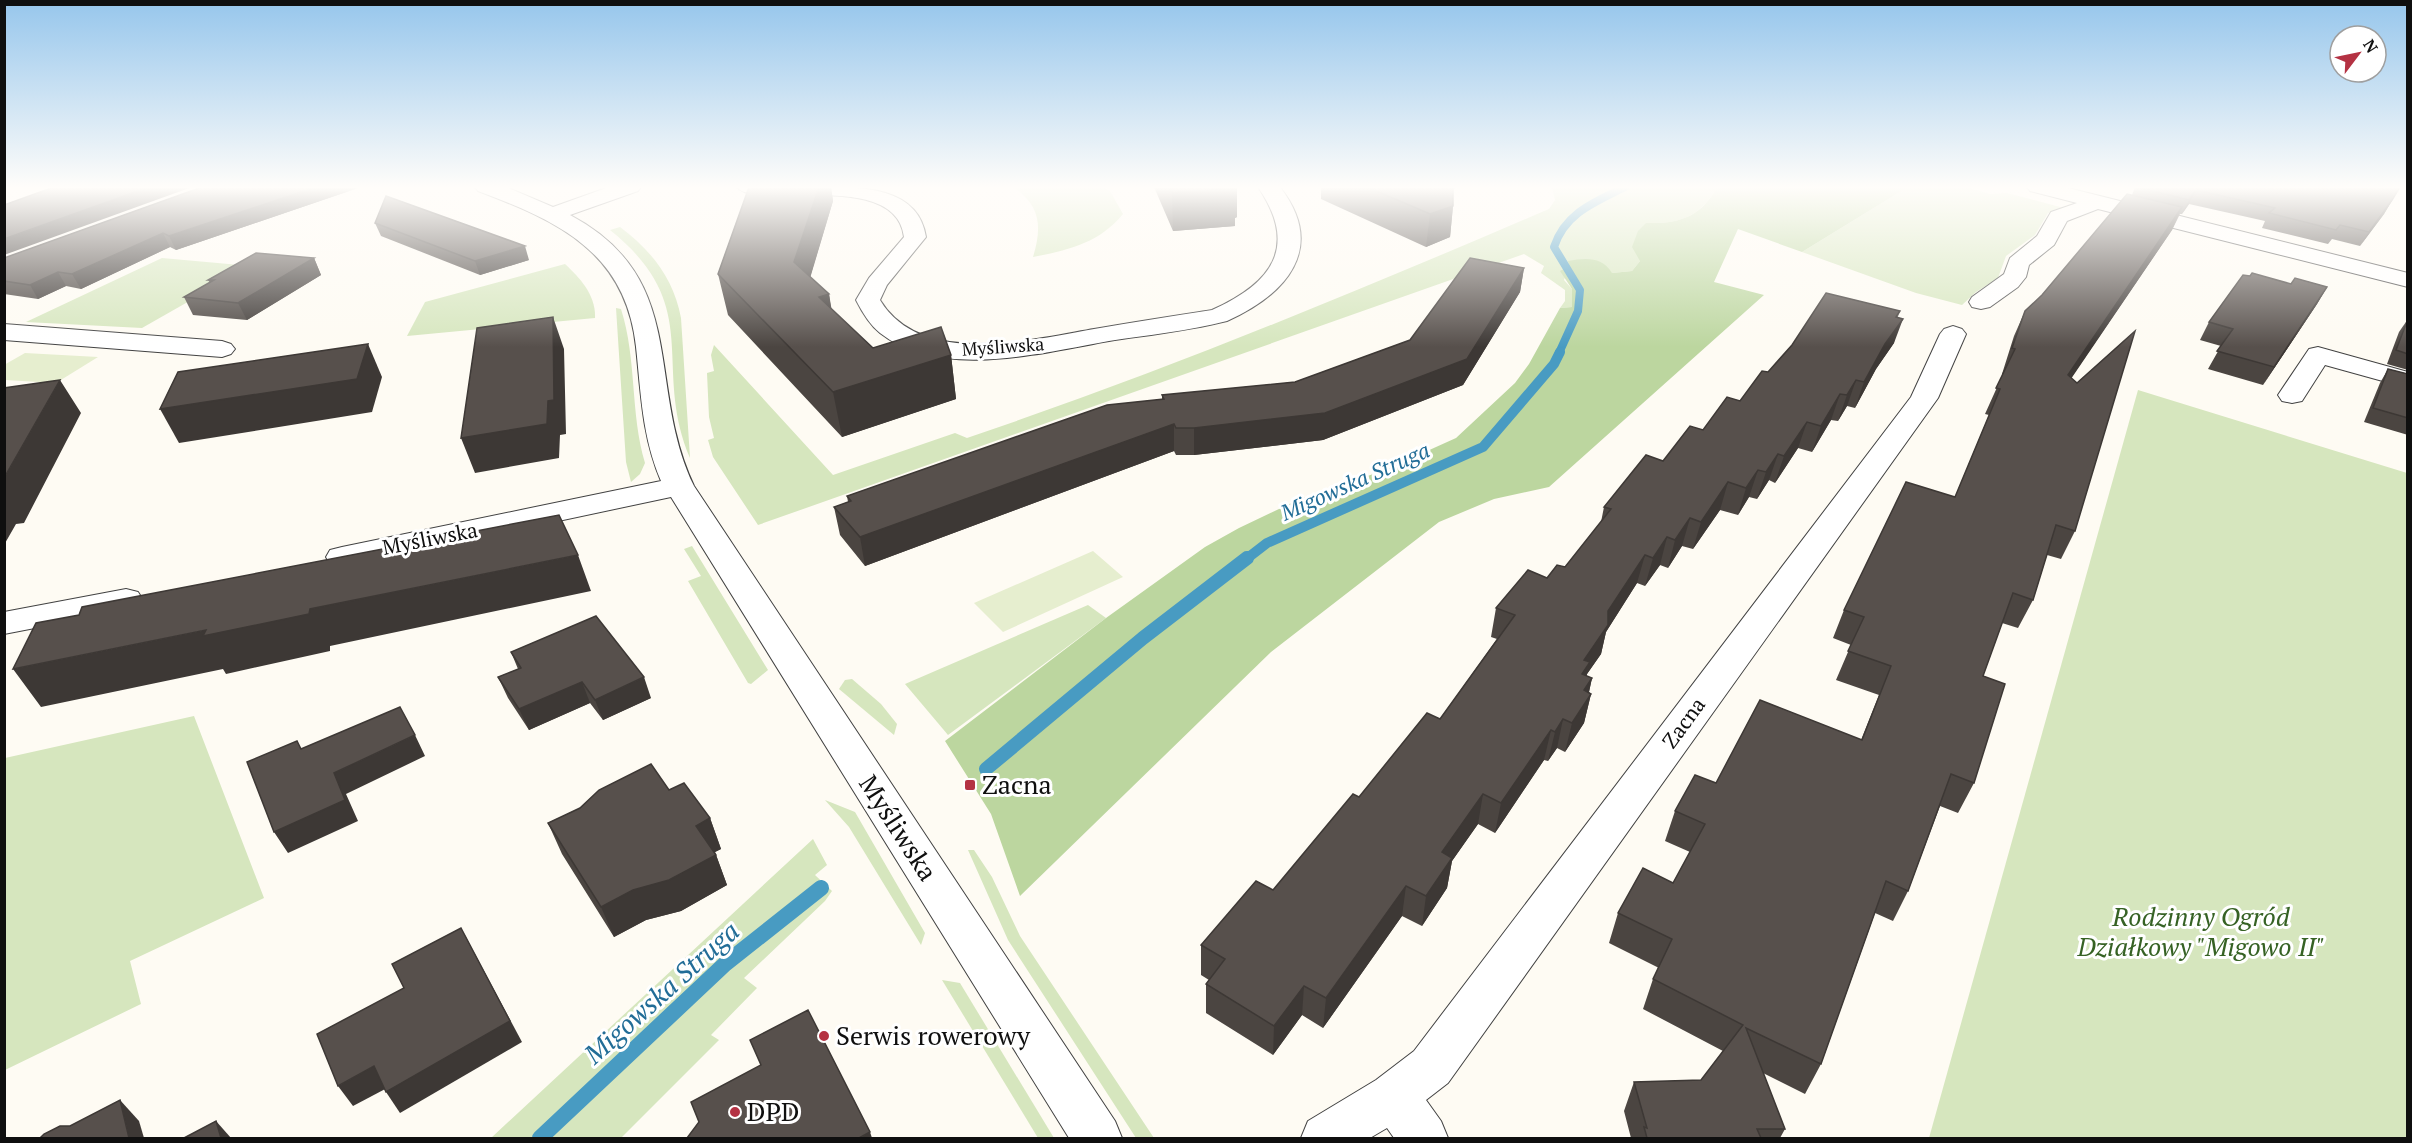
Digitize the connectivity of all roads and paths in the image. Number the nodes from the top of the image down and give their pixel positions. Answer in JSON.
{"nodes":[{"id":1,"x":594,"y":240,"type":"edge"},
{"id":2,"x":913,"y":240,"type":"edge"},
{"id":3,"x":1292,"y":240,"type":"edge"},
{"id":4,"x":2046,"y":240,"type":"edge"},
{"id":5,"x":2249,"y":240,"type":"edge"},
{"id":6,"x":2407,"y":279,"type":"edge"},
{"id":7,"x":1981,"y":302,"type":"dead end"},
{"id":8,"x":4,"y":332,"type":"edge"},
{"id":9,"x":1953,"y":334,"type":"dead end"},
{"id":10,"x":222,"y":349,"type":"dead end"},
{"id":11,"x":2408,"y":380,"type":"edge"},
{"id":12,"x":2292,"y":395,"type":"dead end"},
{"id":13,"x":679,"y":486,"type":"junction"},
{"id":14,"x":308,"y":564,"type":"edge"},
{"id":15,"x":152,"y":595,"type":"edge"},
{"id":16,"x":4,"y":623,"type":"edge"},
{"id":17,"x":1394,"y":1096,"type":"junction"},
{"id":18,"x":1097,"y":1138,"type":"edge"},
{"id":19,"x":1326,"y":1138,"type":"edge"},
{"id":20,"x":1423,"y":1138,"type":"edge"}],
"edges":[{"from":1,"to":13,"type":"street","name":"Myśliwska"},
{"from":2,"to":3,"type":"street","name":"Myśliwska"},
{"from":4,"to":7,"type":"street"},
{"from":5,"to":6,"type":"street"},
{"from":8,"to":10,"type":"street"},
{"from":9,"to":17,"type":"street","name":"Zacna"},
{"from":11,"to":12,"type":"street"},
{"from":13,"to":14,"type":"street","name":"Myśliwska"},
{"from":13,"to":18,"type":"street","name":"Myśliwska"},
{"from":15,"to":16,"type":"street"},
{"from":17,"to":19,"type":"street","name":"Zacna"},
{"from":17,"to":20,"type":"street"}]}
